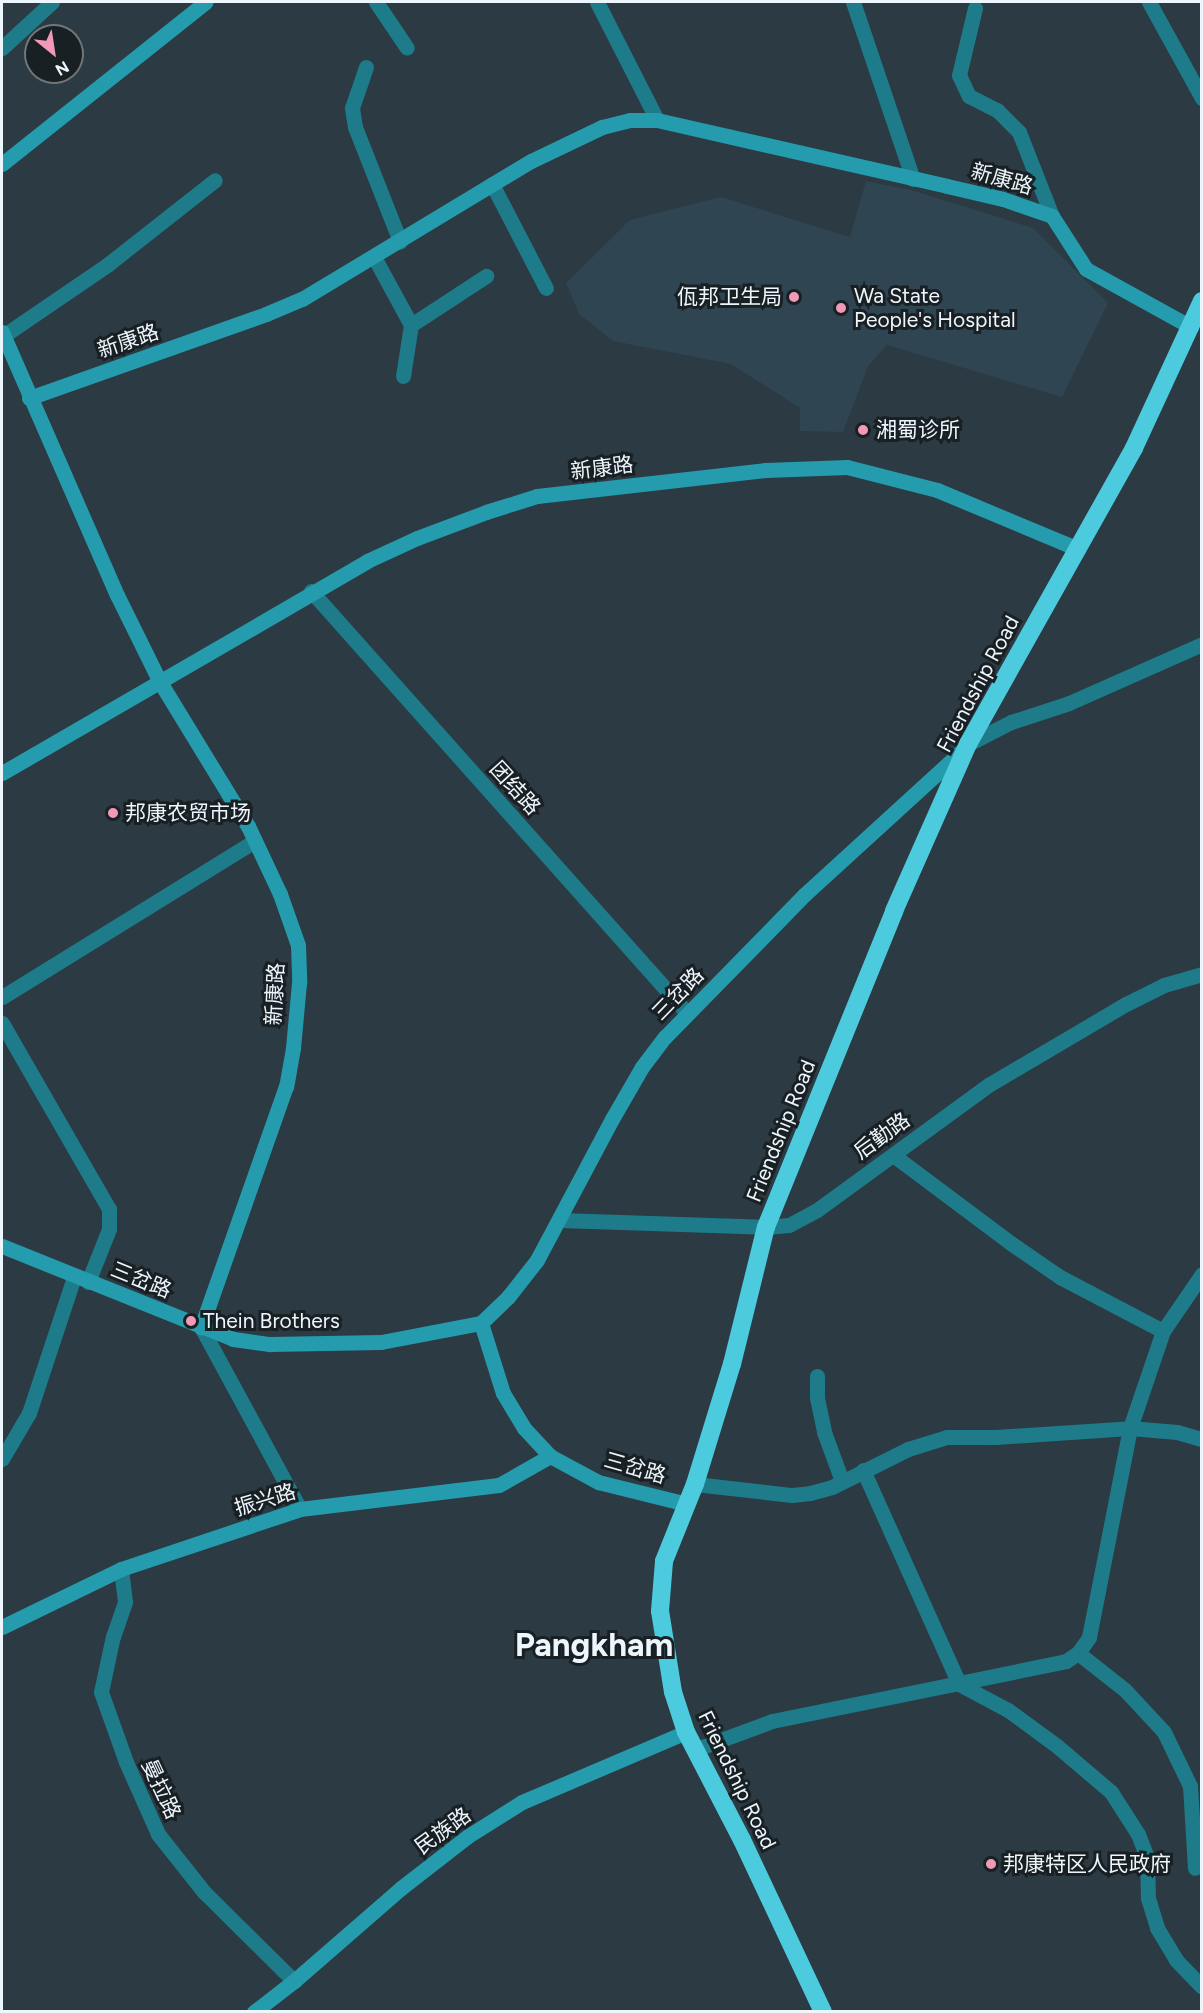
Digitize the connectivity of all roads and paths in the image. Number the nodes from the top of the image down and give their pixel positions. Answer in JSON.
{"nodes":[{"id":1,"x":52,"y":2,"type":"edge"},
{"id":2,"x":206,"y":2,"type":"edge"},
{"id":3,"x":376,"y":2,"type":"edge"},
{"id":4,"x":597,"y":2,"type":"edge"},
{"id":5,"x":853,"y":2,"type":"edge"},
{"id":6,"x":1149,"y":2,"type":"edge"},
{"id":7,"x":975,"y":8,"type":"dead end"},
{"id":8,"x":2,"y":48,"type":"edge"},
{"id":9,"x":407,"y":48,"type":"dead end"},
{"id":10,"x":366,"y":67,"type":"dead end"},
{"id":11,"x":1202,"y":98,"type":"edge"},
{"id":12,"x":657,"y":120,"type":"junction"},
{"id":13,"x":2,"y":164,"type":"edge"},
{"id":14,"x":913,"y":179,"type":"junction"},
{"id":15,"x":215,"y":180,"type":"dead end"},
{"id":16,"x":492,"y":184,"type":"junction"},
{"id":17,"x":1052,"y":216,"type":"junction"},
{"id":18,"x":400,"y":241,"type":"junction"},
{"id":19,"x":374,"y":256,"type":"junction"},
{"id":20,"x":486,"y":276,"type":"dead end"},
{"id":21,"x":546,"y":288,"type":"dead end"},
{"id":22,"x":1202,"y":301,"type":"edge"},
{"id":23,"x":411,"y":325,"type":"junction"},
{"id":24,"x":1191,"y":327,"type":"junction"},
{"id":25,"x":2,"y":334,"type":"edge"},
{"id":26,"x":403,"y":376,"type":"dead end"},
{"id":27,"x":29,"y":398,"type":"junction"},
{"id":28,"x":1078,"y":549,"type":"junction"},
{"id":29,"x":311,"y":591,"type":"junction"},
{"id":30,"x":1202,"y":644,"type":"edge"},
{"id":31,"x":160,"y":682,"type":"junction"},
{"id":32,"x":968,"y":744,"type":"junction"},
{"id":33,"x":2,"y":773,"type":"edge"},
{"id":34,"x":255,"y":841,"type":"junction"},
{"id":35,"x":1202,"y":974,"type":"edge"},
{"id":36,"x":4,"y":991,"type":"edge"},
{"id":37,"x":687,"y":1013,"type":"junction"},
{"id":38,"x":2,"y":1023,"type":"edge"},
{"id":39,"x":893,"y":1155,"type":"junction"},
{"id":40,"x":560,"y":1220,"type":"junction"},
{"id":41,"x":766,"y":1227,"type":"junction"},
{"id":42,"x":2,"y":1246,"type":"edge"},
{"id":43,"x":1202,"y":1275,"type":"edge"},
{"id":44,"x":81,"y":1280,"type":"junction"},
{"id":45,"x":481,"y":1323,"type":"junction"},
{"id":46,"x":201,"y":1327,"type":"junction"},
{"id":47,"x":1163,"y":1331,"type":"junction"},
{"id":48,"x":817,"y":1376,"type":"dead end"},
{"id":49,"x":1130,"y":1428,"type":"junction"},
{"id":50,"x":1202,"y":1439,"type":"edge"},
{"id":51,"x":550,"y":1456,"type":"junction"},
{"id":52,"x":2,"y":1459,"type":"edge"},
{"id":53,"x":863,"y":1470,"type":"junction"},
{"id":54,"x":842,"y":1481,"type":"junction"},
{"id":55,"x":695,"y":1484,"type":"junction"},
{"id":56,"x":687,"y":1504,"type":"junction"},
{"id":57,"x":300,"y":1509,"type":"junction"},
{"id":58,"x":121,"y":1569,"type":"junction"},
{"id":59,"x":2,"y":1627,"type":"edge"},
{"id":60,"x":1078,"y":1653,"type":"junction"},
{"id":61,"x":959,"y":1684,"type":"junction"},
{"id":62,"x":686,"y":1732,"type":"junction"},
{"id":63,"x":694,"y":1750,"type":"junction"},
{"id":64,"x":1195,"y":1868,"type":"dead end"},
{"id":65,"x":294,"y":1981,"type":"junction"},
{"id":66,"x":1202,"y":1987,"type":"edge"},
{"id":67,"x":254,"y":2012,"type":"edge"},
{"id":68,"x":823,"y":2012,"type":"edge"}],
"edges":[{"from":1,"to":8,"type":"street"},
{"from":2,"to":13,"type":"main road"},
{"from":3,"to":9,"type":"street"},
{"from":4,"to":12,"type":"street"},
{"from":5,"to":14,"type":"street"},
{"from":6,"to":11,"type":"street"},
{"from":7,"to":17,"type":"street"},
{"from":10,"to":18,"type":"street"},
{"from":12,"to":14,"type":"main road","name":"新康路"},
{"from":12,"to":16,"type":"main road","name":"新康路"},
{"from":14,"to":17,"type":"main road","name":"新康路"},
{"from":15,"to":25,"type":"street"},
{"from":16,"to":18,"type":"main road","name":"新康路"},
{"from":16,"to":21,"type":"street"},
{"from":17,"to":24,"type":"main road","name":"新康路"},
{"from":18,"to":19,"type":"main road","name":"新康路"},
{"from":19,"to":23,"type":"street"},
{"from":19,"to":27,"type":"main road","name":"新康路"},
{"from":20,"to":23,"type":"street"},
{"from":22,"to":24,"type":"highway","name":"Friendship Road"},
{"from":23,"to":26,"type":"street"},
{"from":24,"to":28,"type":"highway","name":"Friendship Road"},
{"from":25,"to":27,"type":"main road","name":"新康路"},
{"from":27,"to":31,"type":"main road","name":"新康路"},
{"from":28,"to":29,"type":"main road","name":"新康路"},
{"from":28,"to":32,"type":"highway","name":"Friendship Road"},
{"from":29,"to":31,"type":"main road","name":"新康路"},
{"from":29,"to":37,"type":"street","name":"团结路"},
{"from":30,"to":32,"type":"street"},
{"from":31,"to":33,"type":"main road","name":"新康路"},
{"from":31,"to":34,"type":"main road","name":"新康路"},
{"from":32,"to":37,"type":"main road","name":"三岔路"},
{"from":32,"to":41,"type":"highway","name":"Friendship Road"},
{"from":34,"to":36,"type":"street"},
{"from":34,"to":46,"type":"main road","name":"新康路"},
{"from":35,"to":39,"type":"street","name":"后勤路"},
{"from":37,"to":40,"type":"main road","name":"三岔路"},
{"from":38,"to":44,"type":"street"},
{"from":39,"to":41,"type":"street","name":"后勤路"},
{"from":39,"to":47,"type":"street"},
{"from":40,"to":41,"type":"street","name":"后勤路"},
{"from":40,"to":45,"type":"main road","name":"三岔路"},
{"from":41,"to":55,"type":"highway","name":"Friendship Road"},
{"from":42,"to":44,"type":"main road","name":"三岔路"},
{"from":43,"to":47,"type":"street"},
{"from":44,"to":46,"type":"main road","name":"三岔路"},
{"from":44,"to":52,"type":"street"},
{"from":45,"to":46,"type":"main road","name":"三岔路"},
{"from":45,"to":51,"type":"main road","name":"三岔路"},
{"from":46,"to":57,"type":"street"},
{"from":47,"to":49,"type":"street"},
{"from":48,"to":54,"type":"street"},
{"from":49,"to":50,"type":"street"},
{"from":49,"to":53,"type":"street"},
{"from":49,"to":60,"type":"street"},
{"from":51,"to":56,"type":"main road","name":"三岔路"},
{"from":51,"to":57,"type":"main road","name":"振兴路"},
{"from":53,"to":54,"type":"street"},
{"from":53,"to":61,"type":"street"},
{"from":54,"to":55,"type":"street"},
{"from":55,"to":56,"type":"highway","name":"Friendship Road"},
{"from":56,"to":62,"type":"highway","name":"Friendship Road"},
{"from":57,"to":58,"type":"main road","name":"振兴路"},
{"from":58,"to":59,"type":"main road","name":"振兴路"},
{"from":58,"to":65,"type":"street","name":"曼拉路"},
{"from":60,"to":61,"type":"street"},
{"from":60,"to":64,"type":"street"},
{"from":61,"to":63,"type":"street"},
{"from":61,"to":66,"type":"street"},
{"from":62,"to":63,"type":"highway","name":"Friendship Road"},
{"from":62,"to":65,"type":"main road","name":"民族路"},
{"from":63,"to":68,"type":"highway","name":"Friendship Road"},
{"from":65,"to":67,"type":"main road","name":"民族路"}]}
